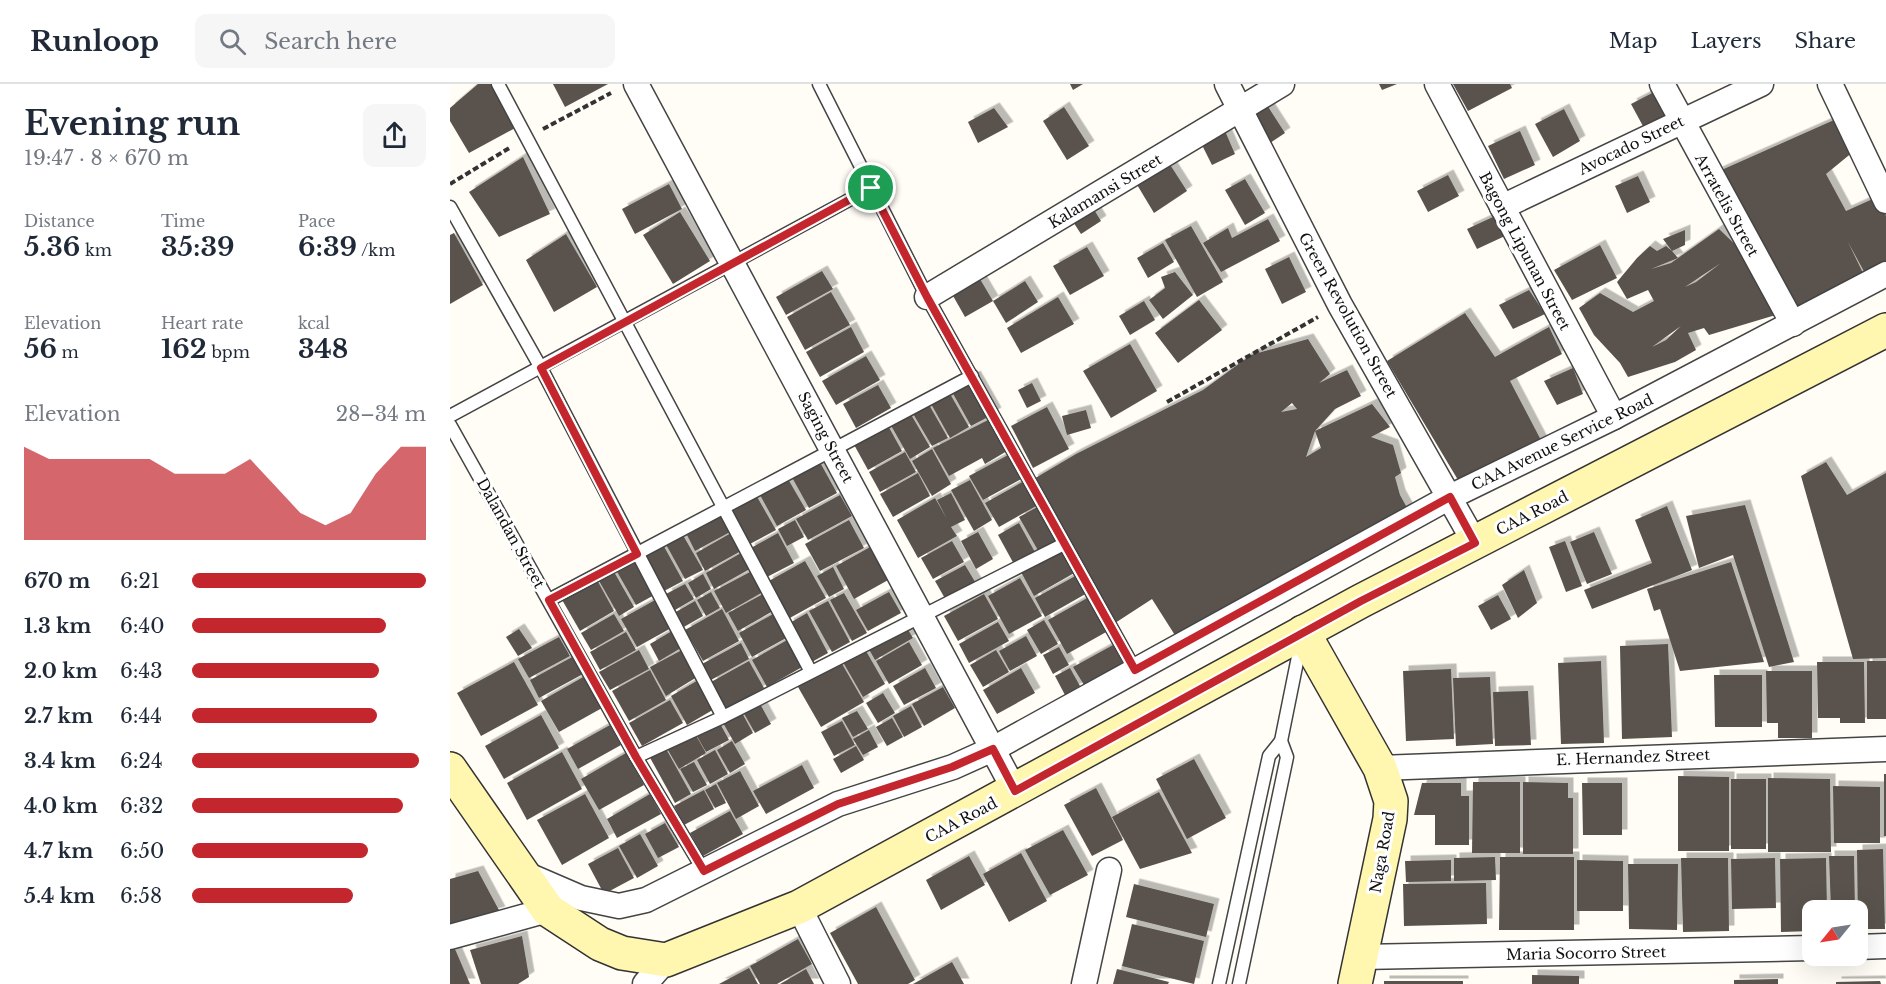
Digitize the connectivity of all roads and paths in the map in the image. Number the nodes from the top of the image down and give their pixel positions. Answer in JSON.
{"nodes":[{"id":1,"x":498,"y":84,"type":"edge"},
{"id":2,"x":636,"y":84,"type":"edge"},
{"id":3,"x":819,"y":84,"type":"edge"},
{"id":4,"x":1227,"y":84,"type":"edge"},
{"id":5,"x":1282,"y":84,"type":"edge"},
{"id":6,"x":1437,"y":84,"type":"edge"},
{"id":7,"x":1662,"y":84,"type":"edge"},
{"id":8,"x":1761,"y":84,"type":"edge"},
{"id":9,"x":1830,"y":84,"type":"edge"},
{"id":10,"x":1240,"y":110,"type":"junction"},
{"id":11,"x":1680,"y":121,"type":"junction"},
{"id":12,"x":871,"y":188,"type":"junction"},
{"id":13,"x":1886,"y":201,"type":"edge"},
{"id":14,"x":450,"y":207,"type":"edge"},
{"id":15,"x":1502,"y":207,"type":"junction"},
{"id":16,"x":732,"y":262,"type":"junction"},
{"id":17,"x":1886,"y":274,"type":"edge"},
{"id":18,"x":927,"y":297,"type":"junction"},
{"id":19,"x":1340,"y":305,"type":"junction"},
{"id":20,"x":624,"y":320,"type":"junction"},
{"id":21,"x":1793,"y":324,"type":"junction"},
{"id":22,"x":1886,"y":330,"type":"edge"},
{"id":23,"x":541,"y":368,"type":"junction"},
{"id":24,"x":972,"y":376,"type":"junction"},
{"id":25,"x":1167,"y":402,"type":"dead end"},
{"id":26,"x":450,"y":416,"type":"edge"},
{"id":27,"x":1614,"y":417,"type":"junction"},
{"id":28,"x":450,"y":425,"type":"edge"},
{"id":29,"x":832,"y":450,"type":"junction"},
{"id":30,"x":1450,"y":497,"type":"junction"},
{"id":31,"x":722,"y":508,"type":"junction"},
{"id":32,"x":1475,"y":543,"type":"junction"},
{"id":33,"x":1064,"y":544,"type":"junction"},
{"id":34,"x":637,"y":554,"type":"junction"},
{"id":35,"x":549,"y":600,"type":"junction"},
{"id":36,"x":922,"y":615,"type":"junction"},
{"id":37,"x":1303,"y":632,"type":"junction"},
{"id":38,"x":1135,"y":670,"type":"junction"},
{"id":39,"x":811,"y":672,"type":"junction"},
{"id":40,"x":723,"y":717,"type":"junction"},
{"id":41,"x":1281,"y":741,"type":"junction"},
{"id":42,"x":993,"y":749,"type":"junction"},
{"id":43,"x":1886,"y":749,"type":"edge"},
{"id":44,"x":636,"y":757,"type":"junction"},
{"id":45,"x":1380,"y":768,"type":"junction"},
{"id":46,"x":450,"y":769,"type":"edge"},
{"id":47,"x":1015,"y":791,"type":"junction"},
{"id":48,"x":1109,"y":870,"type":"dead end"},
{"id":49,"x":704,"y":871,"type":"junction"},
{"id":50,"x":523,"y":873,"type":"junction"},
{"id":51,"x":799,"y":907,"type":"junction"},
{"id":52,"x":548,"y":910,"type":"junction"},
{"id":53,"x":450,"y":937,"type":"edge"},
{"id":54,"x":1886,"y":946,"type":"edge"},
{"id":55,"x":1868,"y":947,"type":"edge"},
{"id":56,"x":1802,"y":949,"type":"edge"},
{"id":57,"x":1223,"y":965,"type":"junction"},
{"id":58,"x":1243,"y":968,"type":"junction"},
{"id":59,"x":1358,"y":971,"type":"edge"},
{"id":60,"x":655,"y":972,"type":"edge"},
{"id":61,"x":838,"y":984,"type":"edge"},
{"id":62,"x":1084,"y":984,"type":"edge"},
{"id":63,"x":1219,"y":984,"type":"edge"},
{"id":64,"x":1239,"y":984,"type":"edge"}],
"edges":[{"from":1,"to":20,"type":"lane"},
{"from":2,"to":16,"type":"street","name":"Saging Street"},
{"from":3,"to":12,"type":"lane"},
{"from":4,"to":10,"type":"street","name":"Green Revolution Street"},
{"from":5,"to":10,"type":"street","name":"Kalamansi Street"},
{"from":6,"to":15,"type":"street","name":"Bagong Lipunan Street"},
{"from":7,"to":11,"type":"street","name":"Arratelis Street"},
{"from":8,"to":11,"type":"street","name":"Avocado Street"},
{"from":9,"to":13,"type":"street"},
{"from":10,"to":18,"type":"street","name":"Kalamansi Street"},
{"from":10,"to":19,"type":"street","name":"Green Revolution Street"},
{"from":11,"to":15,"type":"street","name":"Avocado Street"},
{"from":11,"to":21,"type":"street","name":"Arratelis Street"},
{"from":12,"to":16,"type":"lane"},
{"from":12,"to":18,"type":"lane"},
{"from":14,"to":23,"type":"lane"},
{"from":15,"to":27,"type":"street","name":"Bagong Lipunan Street"},
{"from":16,"to":20,"type":"lane"},
{"from":16,"to":29,"type":"street","name":"Saging Street"},
{"from":17,"to":21,"type":"street","name":"CAA Avenue Service Road"},
{"from":18,"to":24,"type":"lane"},
{"from":19,"to":25,"type":"path"},
{"from":19,"to":30,"type":"street","name":"Green Revolution Street"},
{"from":20,"to":23,"type":"lane"},
{"from":20,"to":31,"type":"lane"},
{"from":21,"to":27,"type":"street","name":"CAA Avenue Service Road"},
{"from":22,"to":32,"type":"main road","name":"CAA Road"},
{"from":23,"to":26,"type":"lane"},
{"from":23,"to":34,"type":"lane"},
{"from":24,"to":29,"type":"lane"},
{"from":24,"to":33,"type":"lane"},
{"from":27,"to":30,"type":"street","name":"CAA Avenue Service Road"},
{"from":28,"to":35,"type":"lane","name":"Dalandan Street"},
{"from":29,"to":31,"type":"lane"},
{"from":29,"to":36,"type":"street","name":"Saging Street"},
{"from":30,"to":32,"type":"street","name":"Green Revolution Street"},
{"from":30,"to":38,"type":"street","name":"CAA Avenue Service Road"},
{"from":31,"to":34,"type":"lane"},
{"from":31,"to":39,"type":"lane"},
{"from":32,"to":37,"type":"main road","name":"CAA Road"},
{"from":33,"to":36,"type":"lane"},
{"from":33,"to":38,"type":"lane"},
{"from":34,"to":35,"type":"lane"},
{"from":34,"to":40,"type":"lane"},
{"from":35,"to":44,"type":"lane","name":"Dalandan Street"},
{"from":36,"to":39,"type":"lane"},
{"from":36,"to":42,"type":"street","name":"Saging Street"},
{"from":37,"to":41,"type":"lane"},
{"from":37,"to":45,"type":"main road","name":"Naga Road"},
{"from":37,"to":47,"type":"main road","name":"CAA Road"},
{"from":38,"to":42,"type":"street","name":"CAA Avenue Service Road"},
{"from":39,"to":40,"type":"lane"},
{"from":40,"to":44,"type":"lane"},
{"from":41,"to":57,"type":"lane"},
{"from":41,"to":58,"type":"lane"},
{"from":42,"to":47,"type":"street","name":"Saging Street"},
{"from":42,"to":49,"type":"street","name":"CAA Avenue Service Road"},
{"from":43,"to":45,"type":"street","name":"E. Hernandez Street"},
{"from":44,"to":49,"type":"lane","name":"Dalandan Street"},
{"from":45,"to":59,"type":"main road","name":"Naga Road"},
{"from":46,"to":50,"type":"main road"},
{"from":47,"to":51,"type":"main road","name":"CAA Road"},
{"from":48,"to":62,"type":"street"},
{"from":49,"to":50,"type":"street","name":"CAA Avenue Service Road"},
{"from":50,"to":52,"type":"main road"},
{"from":51,"to":60,"type":"main road","name":"CAA Road"},
{"from":51,"to":61,"type":"street"},
{"from":52,"to":53,"type":"street"},
{"from":52,"to":60,"type":"main road"},
{"from":54,"to":55,"type":"street"},
{"from":56,"to":59,"type":"street","name":"Maria Socorro Street"},
{"from":57,"to":58,"type":"lane"},
{"from":57,"to":63,"type":"lane"},
{"from":58,"to":64,"type":"lane"}]}
